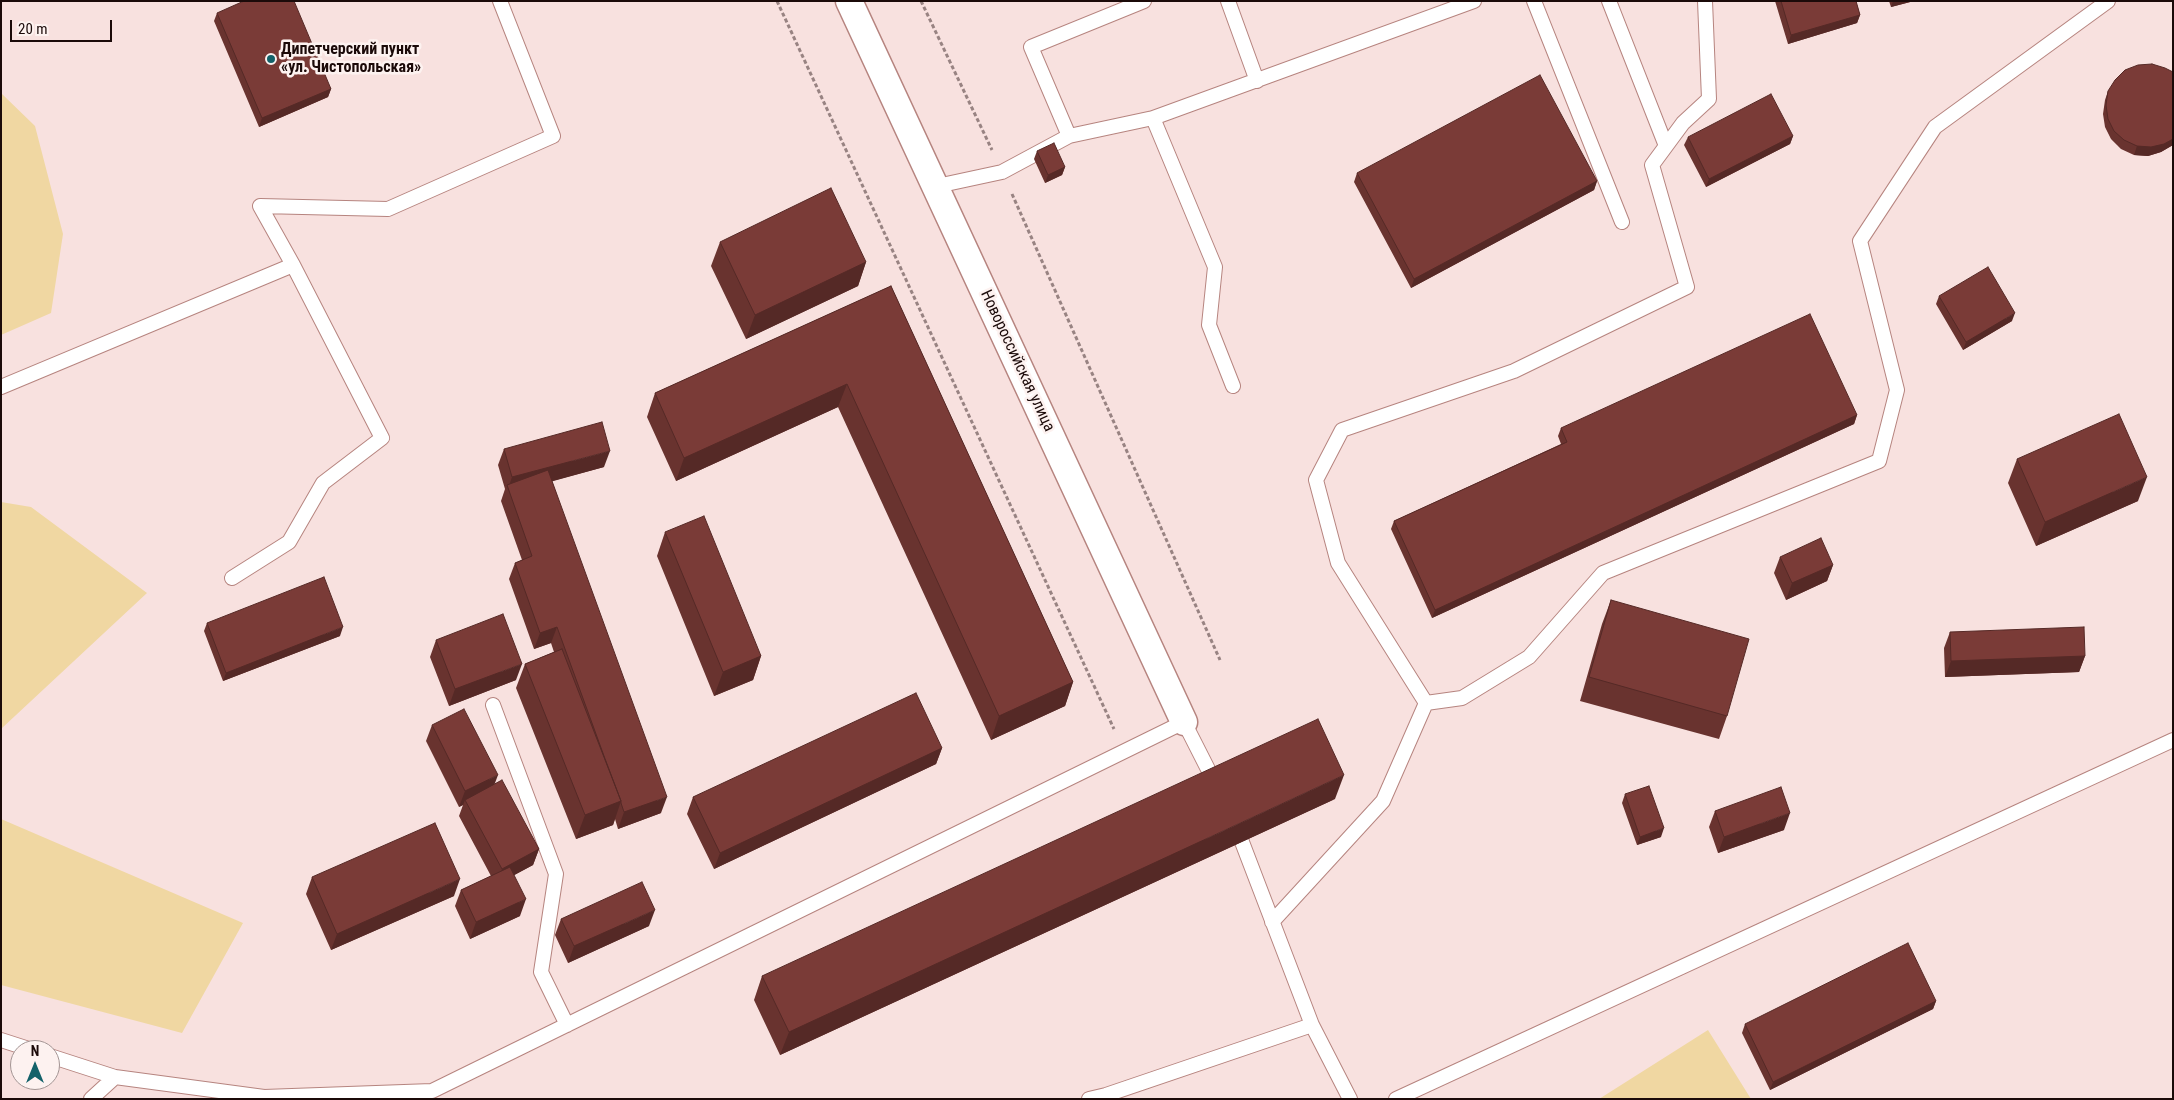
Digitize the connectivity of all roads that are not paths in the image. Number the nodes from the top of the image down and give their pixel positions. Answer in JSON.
{"nodes":[{"id":1,"x":500,"y":1,"type":"edge"},
{"id":2,"x":849,"y":1,"type":"edge"},
{"id":3,"x":1144,"y":1,"type":"edge"},
{"id":4,"x":1228,"y":1,"type":"edge"},
{"id":5,"x":1474,"y":1,"type":"edge"},
{"id":6,"x":1534,"y":1,"type":"edge"},
{"id":7,"x":1609,"y":1,"type":"edge"},
{"id":8,"x":1706,"y":1,"type":"edge"},
{"id":9,"x":2108,"y":1,"type":"edge"},
{"id":10,"x":1257,"y":80,"type":"junction"},
{"id":11,"x":1153,"y":118,"type":"junction"},
{"id":12,"x":1069,"y":136,"type":"junction"},
{"id":13,"x":1666,"y":146,"type":"junction"},
{"id":14,"x":937,"y":186,"type":"junction"},
{"id":15,"x":1622,"y":222,"type":"dead end"},
{"id":16,"x":293,"y":265,"type":"junction"},
{"id":17,"x":1233,"y":386,"type":"dead end"},
{"id":18,"x":1,"y":387,"type":"edge"},
{"id":19,"x":232,"y":578,"type":"dead end"},
{"id":20,"x":1426,"y":703,"type":"junction"},
{"id":21,"x":493,"y":705,"type":"dead end"},
{"id":22,"x":1184,"y":722,"type":"junction"},
{"id":23,"x":2173,"y":740,"type":"edge"},
{"id":24,"x":1216,"y":786,"type":"edge"},
{"id":25,"x":1242,"y":842,"type":"edge"},
{"id":26,"x":1272,"y":922,"type":"junction"},
{"id":27,"x":567,"y":1025,"type":"junction"},
{"id":28,"x":1312,"y":1025,"type":"junction"},
{"id":29,"x":60,"y":1059,"type":"edge"},
{"id":30,"x":115,"y":1077,"type":"junction"},
{"id":31,"x":266,"y":1098,"type":"edge"},
{"id":32,"x":91,"y":1099,"type":"edge"},
{"id":33,"x":1089,"y":1099,"type":"edge"},
{"id":34,"x":1350,"y":1099,"type":"edge"},
{"id":35,"x":1396,"y":1099,"type":"edge"}],
"edges":[{"from":1,"to":16,"type":"lane"},
{"from":2,"to":14,"type":"street","name":"Новороссийская улица"},
{"from":3,"to":12,"type":"lane"},
{"from":4,"to":10,"type":"lane"},
{"from":5,"to":10,"type":"lane"},
{"from":6,"to":15,"type":"lane"},
{"from":7,"to":13,"type":"lane"},
{"from":8,"to":13,"type":"lane"},
{"from":9,"to":20,"type":"lane"},
{"from":10,"to":11,"type":"lane"},
{"from":11,"to":12,"type":"lane"},
{"from":11,"to":17,"type":"lane"},
{"from":12,"to":14,"type":"lane"},
{"from":13,"to":20,"type":"lane"},
{"from":14,"to":22,"type":"street","name":"Новороссийская улица"},
{"from":16,"to":18,"type":"lane"},
{"from":16,"to":19,"type":"lane"},
{"from":20,"to":26,"type":"lane"},
{"from":21,"to":27,"type":"lane"},
{"from":22,"to":24,"type":"lane"},
{"from":22,"to":27,"type":"lane"},
{"from":23,"to":35,"type":"lane"},
{"from":25,"to":26,"type":"lane"},
{"from":26,"to":28,"type":"lane"},
{"from":27,"to":31,"type":"lane"},
{"from":28,"to":33,"type":"lane"},
{"from":28,"to":34,"type":"lane"},
{"from":29,"to":30,"type":"lane"},
{"from":30,"to":31,"type":"lane"},
{"from":30,"to":32,"type":"lane"}]}
